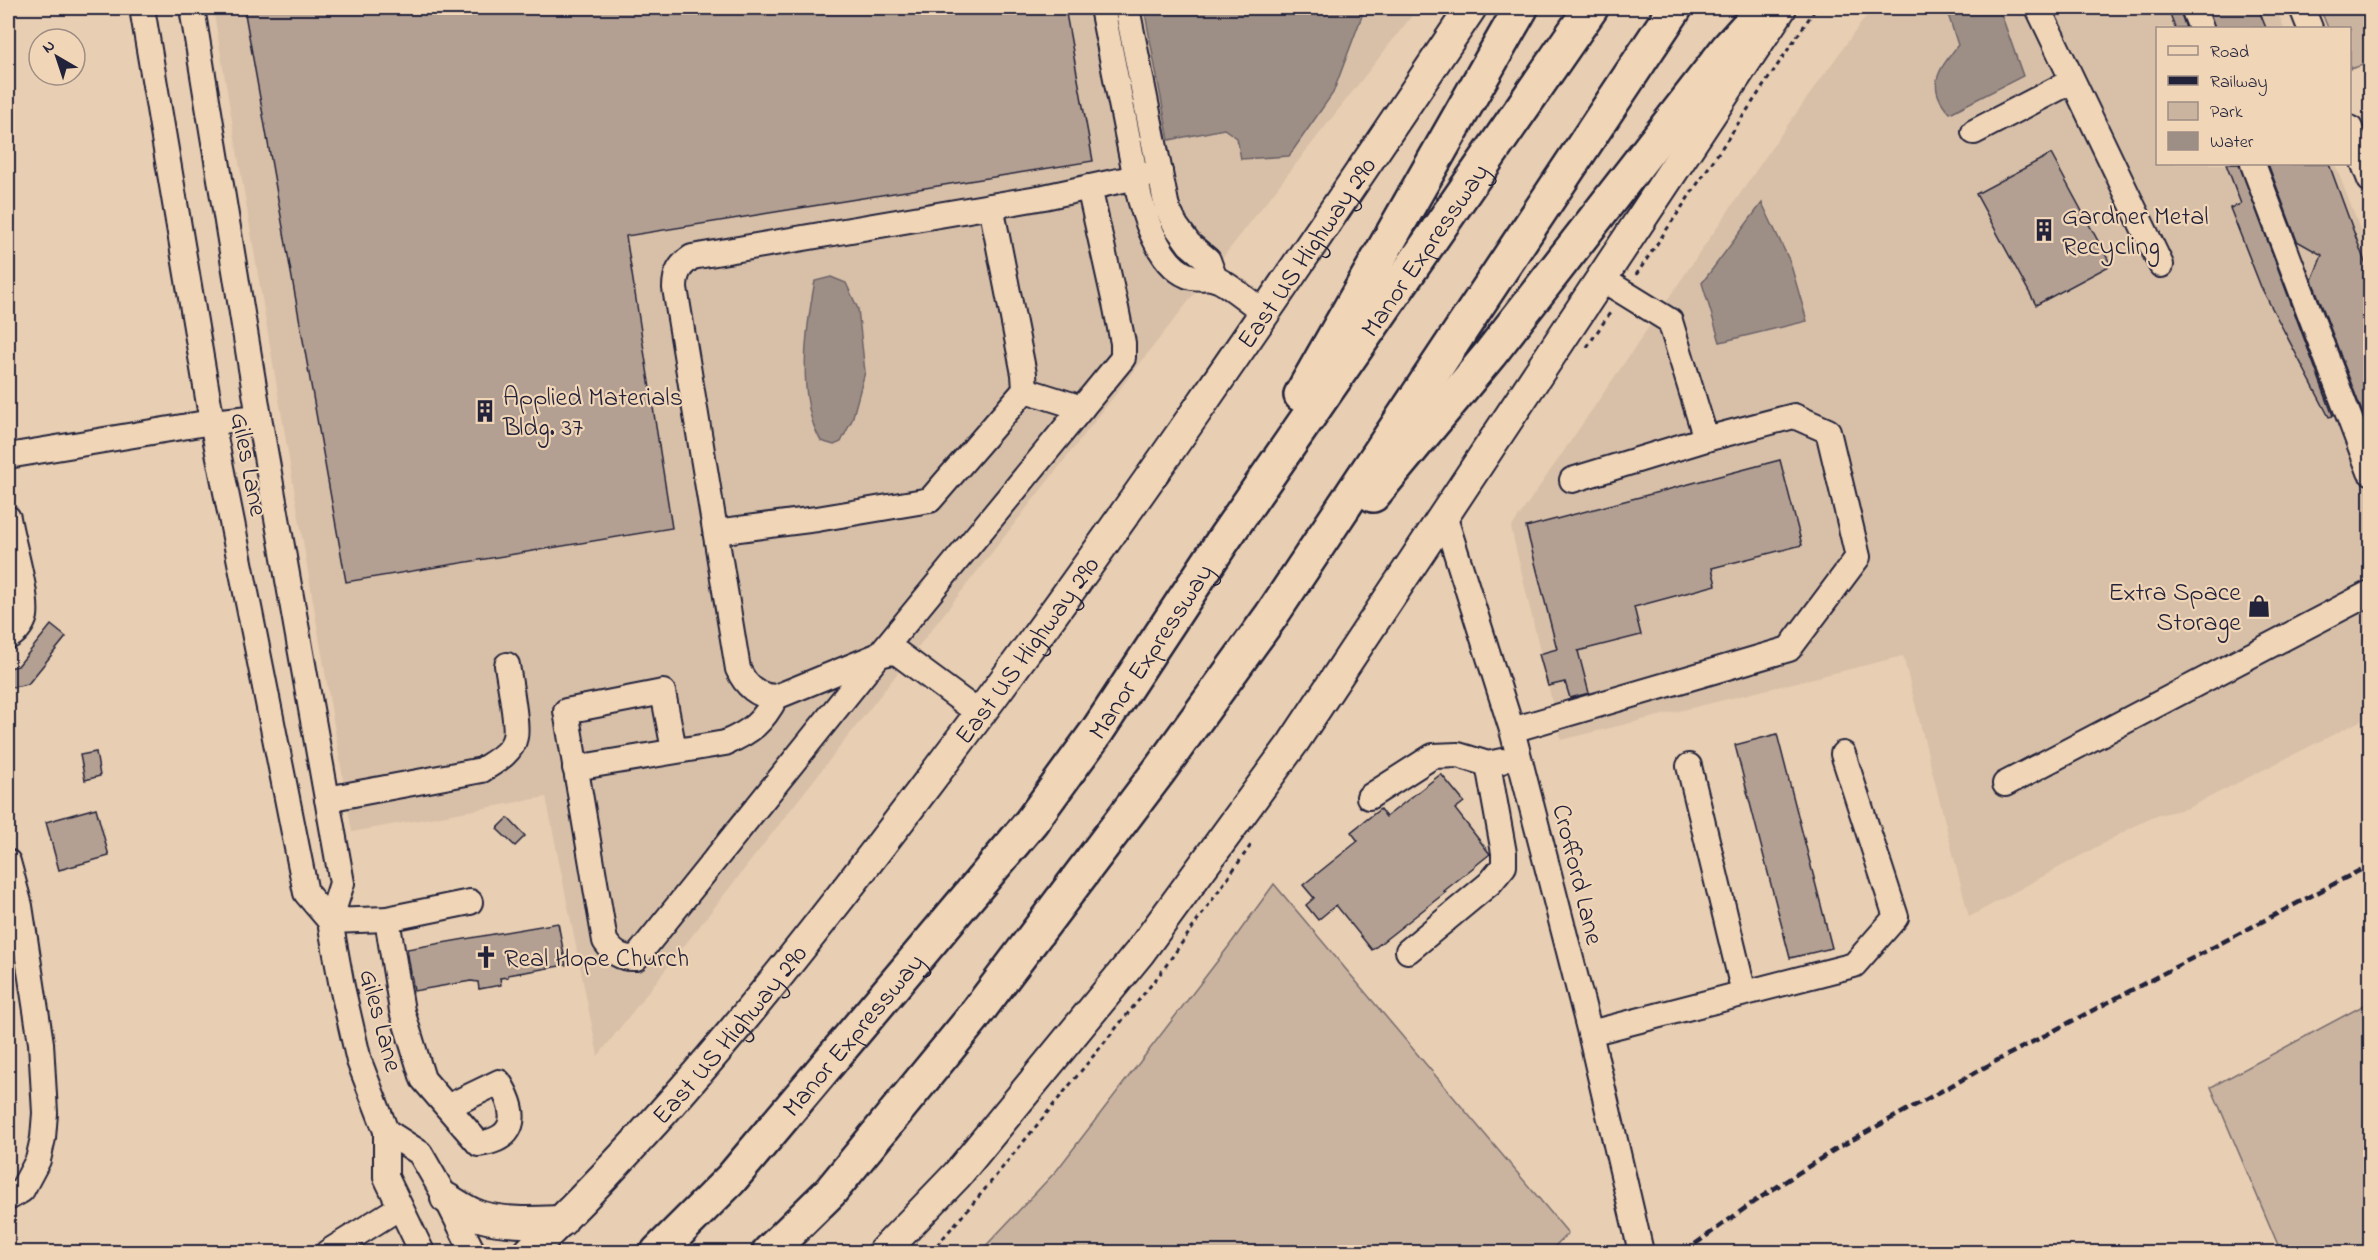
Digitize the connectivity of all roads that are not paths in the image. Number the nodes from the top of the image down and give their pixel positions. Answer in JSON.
{"nodes":[{"id":1,"x":142,"y":8,"type":"edge"},
{"id":2,"x":192,"y":8,"type":"edge"},
{"id":3,"x":1102,"y":8,"type":"edge"},
{"id":4,"x":1127,"y":8,"type":"edge"},
{"id":5,"x":1471,"y":8,"type":"edge"},
{"id":6,"x":1521,"y":8,"type":"edge"},
{"id":7,"x":1591,"y":8,"type":"edge"},
{"id":8,"x":1675,"y":8,"type":"edge"},
{"id":9,"x":1764,"y":8,"type":"edge"},
{"id":10,"x":1781,"y":8,"type":"edge"},
{"id":11,"x":2038,"y":8,"type":"edge"},
{"id":12,"x":2193,"y":8,"type":"edge"},
{"id":13,"x":2302,"y":8,"type":"edge"},
{"id":14,"x":2201,"y":27,"type":"edge"},
{"id":15,"x":2310,"y":27,"type":"edge"},
{"id":16,"x":2072,"y":81,"type":"junction"},
{"id":17,"x":1974,"y":132,"type":"dead end"},
{"id":18,"x":2351,"y":133,"type":"edge"},
{"id":19,"x":2253,"y":165,"type":"edge"},
{"id":20,"x":1160,"y":172,"type":"junction"},
{"id":21,"x":1135,"y":177,"type":"junction"},
{"id":22,"x":2370,"y":180,"type":"edge"},
{"id":23,"x":1089,"y":187,"type":"junction"},
{"id":24,"x":991,"y":206,"type":"junction"},
{"id":25,"x":2161,"y":265,"type":"dead end"},
{"id":26,"x":1215,"y":279,"type":"junction"},
{"id":27,"x":1602,"y":279,"type":"junction"},
{"id":28,"x":1265,"y":313,"type":"junction"},
{"id":29,"x":1025,"y":390,"type":"junction"},
{"id":30,"x":1082,"y":408,"type":"junction"},
{"id":31,"x":259,"y":417,"type":"junction"},
{"id":32,"x":212,"y":422,"type":"junction"},
{"id":33,"x":1706,"y":439,"type":"junction"},
{"id":34,"x":8,"y":456,"type":"edge"},
{"id":35,"x":2370,"y":472,"type":"edge"},
{"id":36,"x":1572,"y":480,"type":"dead end"},
{"id":37,"x":1444,"y":515,"type":"junction"},
{"id":38,"x":8,"y":518,"type":"edge"},
{"id":39,"x":716,"y":532,"type":"junction"},
{"id":40,"x":1224,"y":539,"type":"junction"},
{"id":41,"x":2370,"y":593,"type":"edge"},
{"id":42,"x":1271,"y":616,"type":"junction"},
{"id":43,"x":8,"y":637,"type":"edge"},
{"id":44,"x":879,"y":655,"type":"junction"},
{"id":45,"x":507,"y":665,"type":"dead end"},
{"id":46,"x":776,"y":697,"type":"junction"},
{"id":47,"x":980,"y":714,"type":"junction"},
{"id":48,"x":1512,"y":730,"type":"junction"},
{"id":49,"x":674,"y":750,"type":"junction"},
{"id":50,"x":1843,"y":754,"type":"dead end"},
{"id":51,"x":1519,"y":756,"type":"junction"},
{"id":52,"x":1488,"y":764,"type":"junction"},
{"id":53,"x":1689,"y":766,"type":"dead end"},
{"id":54,"x":575,"y":768,"type":"junction"},
{"id":55,"x":2006,"y":784,"type":"dead end"},
{"id":56,"x":1369,"y":797,"type":"dead end"},
{"id":57,"x":327,"y":799,"type":"junction"},
{"id":58,"x":1540,"y":839,"type":"junction"},
{"id":59,"x":8,"y":862,"type":"edge"},
{"id":60,"x":1504,"y":866,"type":"junction"},
{"id":61,"x":470,"y":902,"type":"dead end"},
{"id":62,"x":387,"y":919,"type":"junction"},
{"id":63,"x":330,"y":921,"type":"junction"},
{"id":64,"x":1408,"y":951,"type":"dead end"},
{"id":65,"x":1744,"y":993,"type":"junction"},
{"id":66,"x":1590,"y":1033,"type":"junction"},
{"id":67,"x":447,"y":1107,"type":"dead end"},
{"id":68,"x":386,"y":1131,"type":"junction"},
{"id":69,"x":8,"y":1198,"type":"edge"},
{"id":70,"x":446,"y":1198,"type":"junction"},
{"id":71,"x":400,"y":1207,"type":"junction"},
{"id":72,"x":562,"y":1221,"type":"junction"},
{"id":73,"x":328,"y":1252,"type":"edge"},
{"id":74,"x":422,"y":1252,"type":"edge"},
{"id":75,"x":482,"y":1252,"type":"edge"},
{"id":76,"x":529,"y":1252,"type":"edge"},
{"id":77,"x":557,"y":1252,"type":"edge"},
{"id":78,"x":658,"y":1252,"type":"edge"},
{"id":79,"x":769,"y":1252,"type":"edge"},
{"id":80,"x":883,"y":1252,"type":"edge"},
{"id":81,"x":1641,"y":1252,"type":"edge"}],
"edges":[{"from":1,"to":32,"type":"street","name":"Giles Lane"},
{"from":2,"to":31,"type":"street","name":"Giles Lane"},
{"from":3,"to":21,"type":"street"},
{"from":4,"to":20,"type":"street"},
{"from":5,"to":28,"type":"main road","name":"East US Highway 290"},
{"from":6,"to":40,"type":"highway"},
{"from":7,"to":40,"type":"highway","name":"Manor Expressway"},
{"from":8,"to":42,"type":"highway"},
{"from":9,"to":42,"type":"highway"},
{"from":10,"to":27,"type":"main road"},
{"from":11,"to":16,"type":"street"},
{"from":12,"to":14,"type":"street"},
{"from":13,"to":15,"type":"street"},
{"from":16,"to":17,"type":"street"},
{"from":16,"to":25,"type":"street"},
{"from":18,"to":22,"type":"street"},
{"from":19,"to":35,"type":"street"},
{"from":20,"to":21,"type":"street"},
{"from":20,"to":26,"type":"street"},
{"from":21,"to":23,"type":"street"},
{"from":21,"to":26,"type":"street"},
{"from":23,"to":24,"type":"street"},
{"from":23,"to":30,"type":"street"},
{"from":24,"to":29,"type":"street"},
{"from":24,"to":39,"type":"street"},
{"from":26,"to":28,"type":"street"},
{"from":27,"to":33,"type":"street"},
{"from":27,"to":37,"type":"main road"},
{"from":28,"to":47,"type":"main road","name":"East US Highway 290"},
{"from":29,"to":30,"type":"street"},
{"from":29,"to":39,"type":"street"},
{"from":30,"to":44,"type":"street"},
{"from":31,"to":32,"type":"street"},
{"from":31,"to":57,"type":"street","name":"Giles Lane"},
{"from":32,"to":34,"type":"street"},
{"from":32,"to":63,"type":"street","name":"Giles Lane"},
{"from":33,"to":36,"type":"street"},
{"from":33,"to":48,"type":"street"},
{"from":37,"to":48,"type":"street","name":"Crofford Lane"},
{"from":37,"to":80,"type":"main road"},
{"from":38,"to":43,"type":"street"},
{"from":39,"to":46,"type":"street"},
{"from":40,"to":78,"type":"highway","name":"Manor Expressway"},
{"from":41,"to":55,"type":"street"},
{"from":42,"to":79,"type":"highway"},
{"from":44,"to":46,"type":"street"},
{"from":44,"to":47,"type":"street"},
{"from":44,"to":54,"type":"street"},
{"from":45,"to":57,"type":"street"},
{"from":46,"to":49,"type":"street"},
{"from":47,"to":72,"type":"main road","name":"East US Highway 290"},
{"from":48,"to":51,"type":"street","name":"Crofford Lane"},
{"from":49,"to":54,"type":"street"},
{"from":49,"to":54,"type":"street"},
{"from":50,"to":65,"type":"street"},
{"from":51,"to":52,"type":"street"},
{"from":51,"to":58,"type":"street","name":"Crofford Lane"},
{"from":52,"to":56,"type":"street"},
{"from":52,"to":60,"type":"street"},
{"from":53,"to":65,"type":"street"},
{"from":57,"to":63,"type":"street","name":"Giles Lane"},
{"from":58,"to":60,"type":"street"},
{"from":58,"to":66,"type":"street","name":"Crofford Lane"},
{"from":59,"to":69,"type":"street"},
{"from":60,"to":64,"type":"street"},
{"from":61,"to":62,"type":"street"},
{"from":62,"to":63,"type":"street"},
{"from":62,"to":67,"type":"street"},
{"from":63,"to":68,"type":"street","name":"Giles Lane"},
{"from":65,"to":66,"type":"street"},
{"from":66,"to":81,"type":"street","name":"Crofford Lane"},
{"from":68,"to":70,"type":"street"},
{"from":68,"to":71,"type":"street","name":"Giles Lane"},
{"from":70,"to":72,"type":"main road"},
{"from":70,"to":75,"type":"street"},
{"from":71,"to":73,"type":"street"},
{"from":71,"to":74,"type":"street","name":"Giles Lane"},
{"from":72,"to":76,"type":"main road","name":"East US Highway 290"},
{"from":72,"to":77,"type":"main road"}]}
